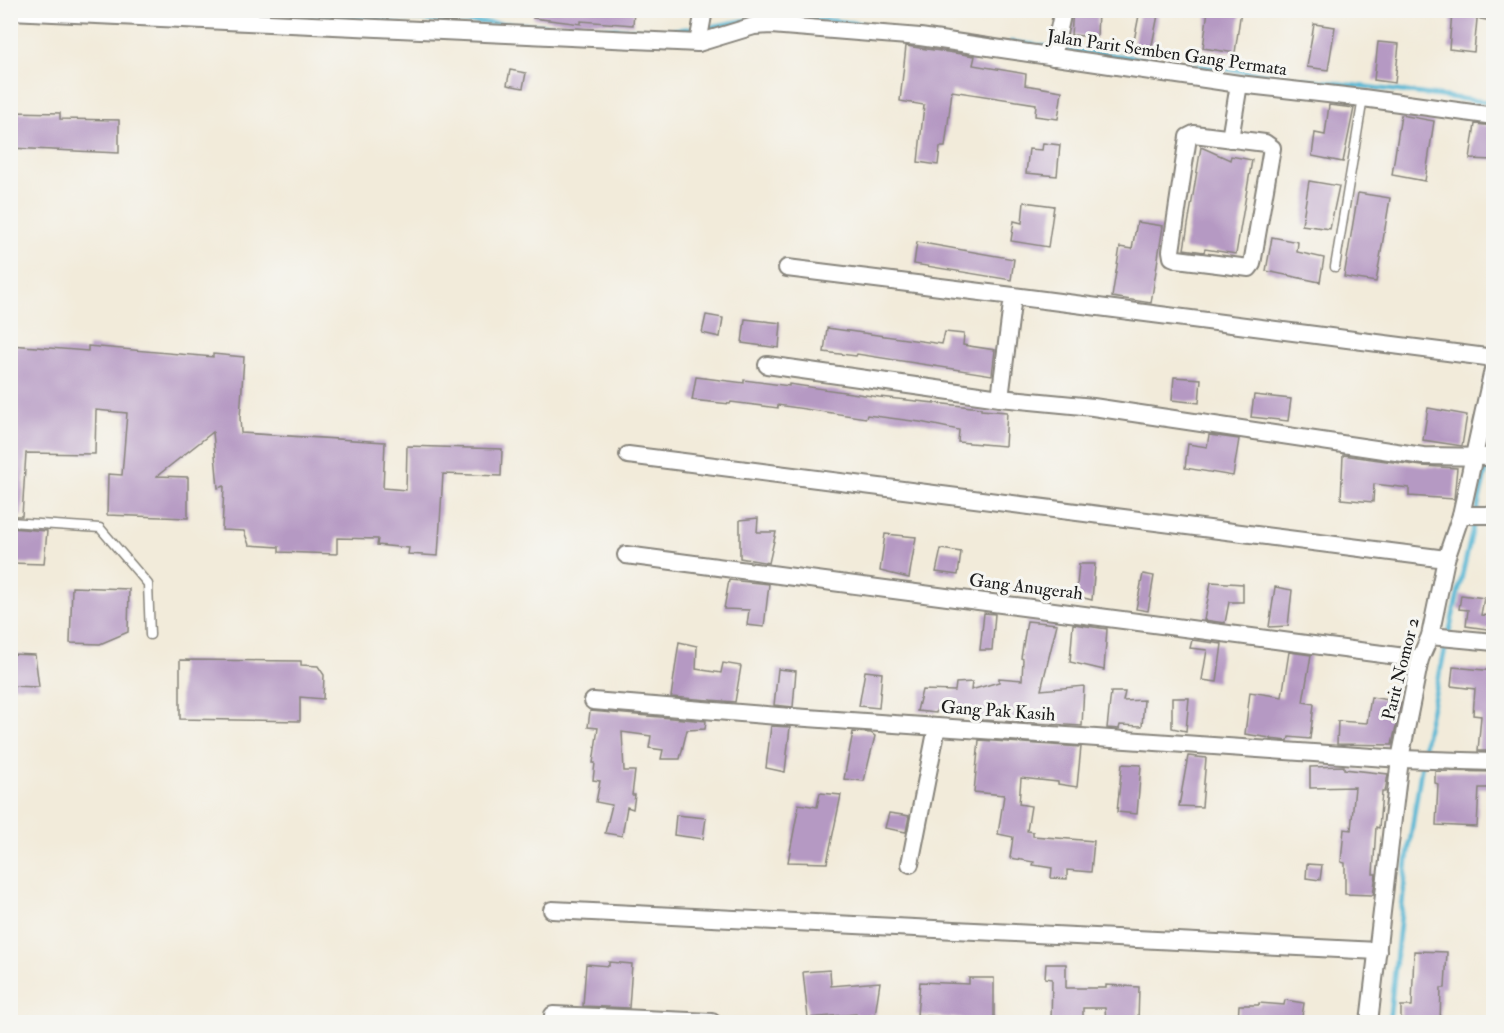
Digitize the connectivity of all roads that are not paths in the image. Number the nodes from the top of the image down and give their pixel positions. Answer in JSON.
{"nodes":[{"id":1,"x":704,"y":10,"type":"edge"},
{"id":2,"x":1063,"y":10,"type":"edge"},
{"id":3,"x":1482,"y":10,"type":"edge"},
{"id":4,"x":10,"y":11,"type":"edge"},
{"id":5,"x":1494,"y":12,"type":"edge"},
{"id":6,"x":698,"y":43,"type":"junction"},
{"id":7,"x":1053,"y":57,"type":"junction"},
{"id":8,"x":1239,"y":84,"type":"junction"},
{"id":9,"x":1363,"y":98,"type":"junction"},
{"id":10,"x":1494,"y":116,"type":"edge"},
{"id":11,"x":1230,"y":139,"type":"junction"},
{"id":12,"x":1335,"y":267,"type":"dead end"},
{"id":13,"x":787,"y":268,"type":"dead end"},
{"id":14,"x":1014,"y":296,"type":"junction"},
{"id":15,"x":1494,"y":358,"type":"edge"},
{"id":16,"x":767,"y":365,"type":"dead end"},
{"id":17,"x":1494,"y":365,"type":"edge"},
{"id":18,"x":1000,"y":398,"type":"junction"},
{"id":19,"x":628,"y":455,"type":"dead end"},
{"id":20,"x":1494,"y":457,"type":"edge"},
{"id":21,"x":1473,"y":458,"type":"junction"},
{"id":22,"x":1461,"y":514,"type":"junction"},
{"id":23,"x":1494,"y":515,"type":"edge"},
{"id":24,"x":10,"y":522,"type":"edge"},
{"id":25,"x":626,"y":555,"type":"dead end"},
{"id":26,"x":1446,"y":559,"type":"junction"},
{"id":27,"x":150,"y":635,"type":"dead end"},
{"id":28,"x":1430,"y":636,"type":"junction"},
{"id":29,"x":1494,"y":642,"type":"edge"},
{"id":30,"x":1420,"y":659,"type":"junction"},
{"id":31,"x":593,"y":701,"type":"dead end"},
{"id":32,"x":937,"y":727,"type":"junction"},
{"id":33,"x":1401,"y":759,"type":"junction"},
{"id":34,"x":1494,"y":762,"type":"edge"},
{"id":35,"x":910,"y":864,"type":"dead end"},
{"id":36,"x":552,"y":910,"type":"dead end"},
{"id":37,"x":1378,"y":951,"type":"junction"},
{"id":38,"x":553,"y":1016,"type":"dead end"},
{"id":39,"x":712,"y":1023,"type":"edge"},
{"id":40,"x":1369,"y":1023,"type":"edge"}],
"edges":[{"from":1,"to":6,"type":"street"},
{"from":2,"to":7,"type":"street"},
{"from":3,"to":5,"type":"street"},
{"from":4,"to":6,"type":"street","name":"Jalan Parit Semben Gang Permata"},
{"from":6,"to":7,"type":"street","name":"Jalan Parit Semben Gang Permata"},
{"from":7,"to":8,"type":"street","name":"Jalan Parit Semben Gang Permata"},
{"from":8,"to":9,"type":"street","name":"Jalan Parit Semben Gang Permata"},
{"from":8,"to":11,"type":"street"},
{"from":9,"to":10,"type":"street","name":"Jalan Parit Semben Gang Permata"},
{"from":9,"to":12,"type":"lane"},
{"from":11,"to":11,"type":"street"},
{"from":13,"to":14,"type":"street"},
{"from":14,"to":15,"type":"street"},
{"from":14,"to":18,"type":"street"},
{"from":16,"to":18,"type":"street"},
{"from":17,"to":21,"type":"street","name":"Parit Nomor 2"},
{"from":18,"to":21,"type":"street"},
{"from":19,"to":26,"type":"street"},
{"from":20,"to":21,"type":"street"},
{"from":21,"to":22,"type":"street","name":"Parit Nomor 2"},
{"from":22,"to":23,"type":"street"},
{"from":22,"to":26,"type":"street","name":"Parit Nomor 2"},
{"from":24,"to":27,"type":"lane"},
{"from":25,"to":30,"type":"street","name":"Gang Anugerah"},
{"from":26,"to":28,"type":"street","name":"Parit Nomor 2"},
{"from":28,"to":29,"type":"street"},
{"from":28,"to":30,"type":"street","name":"Parit Nomor 2"},
{"from":30,"to":33,"type":"street","name":"Parit Nomor 2"},
{"from":31,"to":32,"type":"street","name":"Gang Pak Kasih"},
{"from":32,"to":33,"type":"street","name":"Gang Pak Kasih"},
{"from":32,"to":35,"type":"street"},
{"from":33,"to":34,"type":"street","name":"Gang Pak Kasih"},
{"from":33,"to":37,"type":"street","name":"Parit Nomor 2"},
{"from":36,"to":37,"type":"street"},
{"from":37,"to":40,"type":"street","name":"Parit Nomor 2"},
{"from":38,"to":39,"type":"street"}]}
